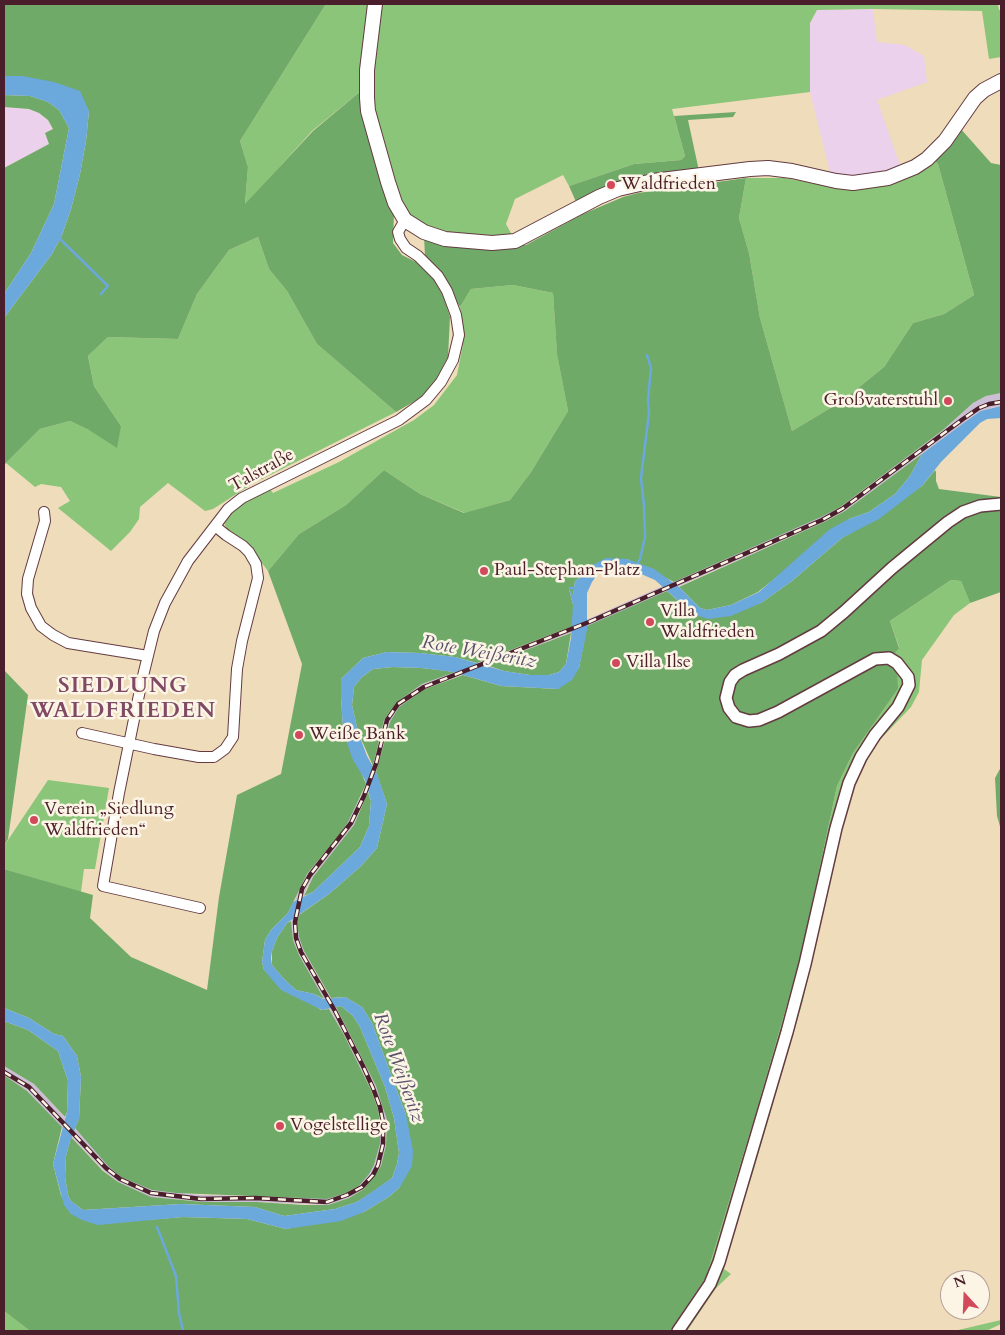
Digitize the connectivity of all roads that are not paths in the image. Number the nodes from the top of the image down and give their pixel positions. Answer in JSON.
{"nodes":[{"id":1,"x":375,"y":4,"type":"edge"},
{"id":2,"x":1001,"y":81,"type":"edge"},
{"id":3,"x":405,"y":220,"type":"junction"},
{"id":4,"x":1001,"y":504,"type":"edge"},
{"id":5,"x":44,"y":512,"type":"dead end"},
{"id":6,"x":215,"y":526,"type":"junction"},
{"id":7,"x":148,"y":656,"type":"junction"},
{"id":8,"x":82,"y":733,"type":"dead end"},
{"id":9,"x":130,"y":744,"type":"junction"},
{"id":10,"x":200,"y":908,"type":"dead end"},
{"id":11,"x":678,"y":1331,"type":"edge"}],
"edges":[{"from":1,"to":3,"type":"main road"},
{"from":2,"to":3,"type":"main road"},
{"from":3,"to":6,"type":"street","name":"Talstraße"},
{"from":4,"to":11,"type":"street"},
{"from":5,"to":7,"type":"street"},
{"from":6,"to":7,"type":"street","name":"Talstraße"},
{"from":6,"to":9,"type":"street"},
{"from":7,"to":9,"type":"street","name":"Talstraße"},
{"from":8,"to":9,"type":"street"},
{"from":9,"to":10,"type":"street","name":"Talstraße"}]}
